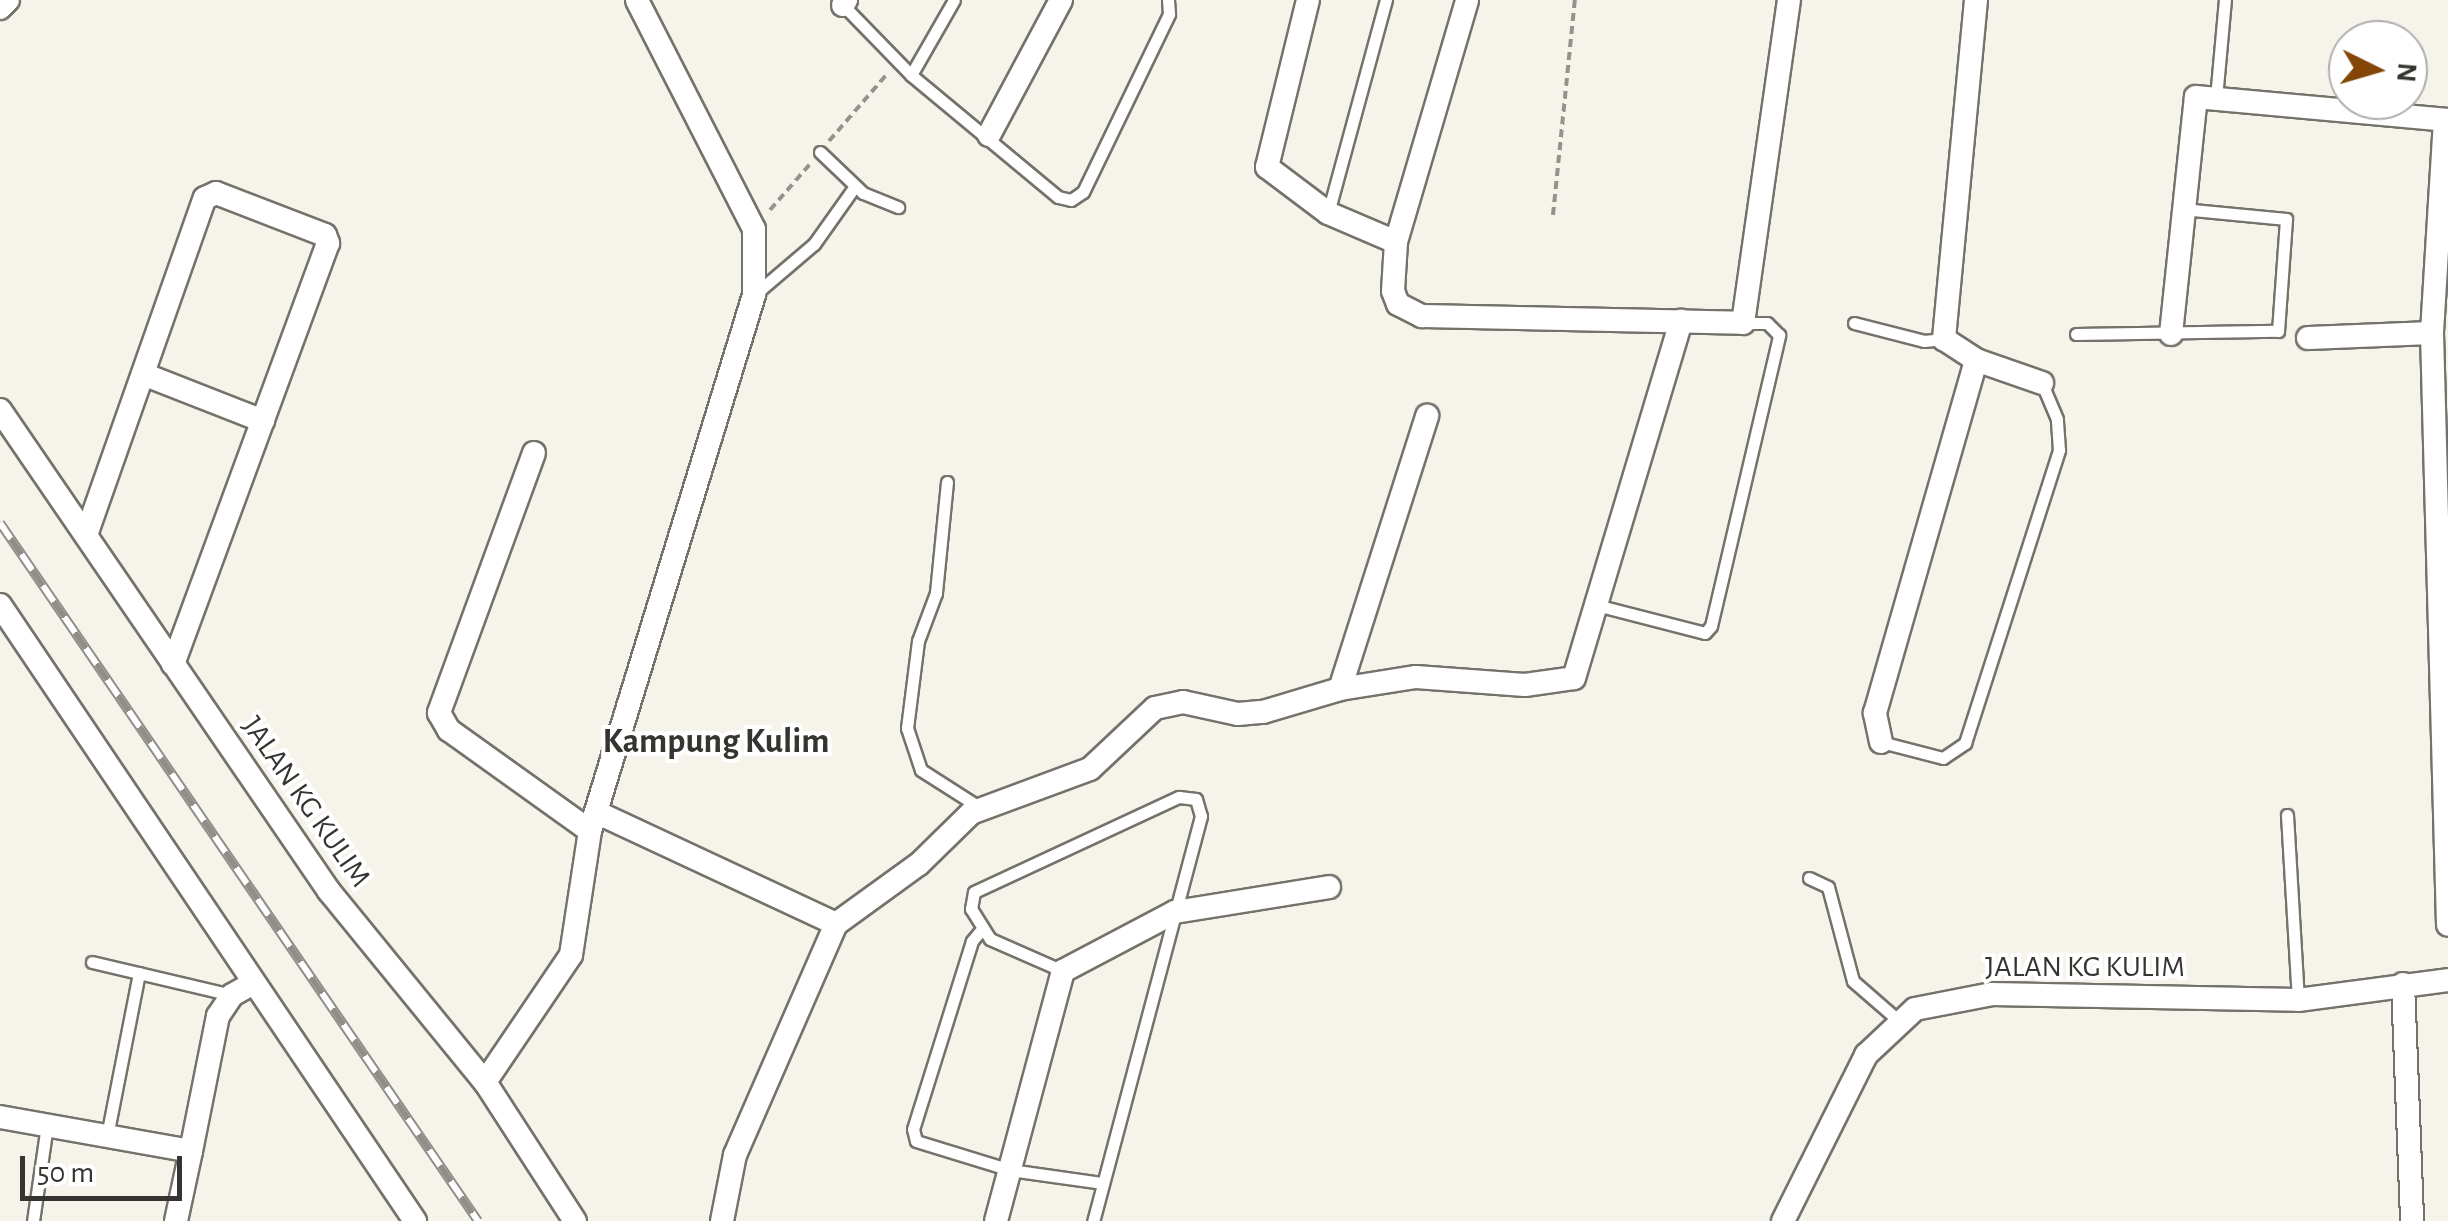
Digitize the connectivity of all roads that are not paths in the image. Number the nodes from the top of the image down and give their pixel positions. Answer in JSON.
{"nodes":[{"id":1,"x":8,"y":0,"type":"edge"},
{"id":2,"x":637,"y":0,"type":"edge"},
{"id":3,"x":954,"y":0,"type":"edge"},
{"id":4,"x":1062,"y":0,"type":"edge"},
{"id":5,"x":1168,"y":0,"type":"edge"},
{"id":6,"x":1308,"y":0,"type":"edge"},
{"id":7,"x":1386,"y":0,"type":"edge"},
{"id":8,"x":1467,"y":0,"type":"edge"},
{"id":9,"x":1789,"y":0,"type":"edge"},
{"id":10,"x":1976,"y":0,"type":"edge"},
{"id":11,"x":2225,"y":0,"type":"edge"},
{"id":12,"x":844,"y":3,"type":"edge"},
{"id":13,"x":0,"y":8,"type":"edge"},
{"id":14,"x":911,"y":75,"type":"junction"},
{"id":15,"x":2216,"y":98,"type":"junction"},
{"id":16,"x":2446,"y":120,"type":"edge"},
{"id":17,"x":989,"y":135,"type":"junction"},
{"id":18,"x":820,"y":152,"type":"dead end"},
{"id":19,"x":855,"y":186,"type":"junction"},
{"id":20,"x":898,"y":207,"type":"dead end"},
{"id":21,"x":2182,"y":209,"type":"junction"},
{"id":22,"x":1328,"y":213,"type":"junction"},
{"id":23,"x":1396,"y":242,"type":"junction"},
{"id":24,"x":754,"y":295,"type":"junction"},
{"id":25,"x":1681,"y":321,"type":"junction"},
{"id":26,"x":1743,"y":323,"type":"junction"},
{"id":27,"x":1854,"y":323,"type":"dead end"},
{"id":28,"x":2440,"y":333,"type":"edge"},
{"id":29,"x":2076,"y":334,"type":"dead end"},
{"id":30,"x":2171,"y":334,"type":"junction"},
{"id":31,"x":2308,"y":338,"type":"dead end"},
{"id":32,"x":1944,"y":339,"type":"junction"},
{"id":33,"x":1976,"y":360,"type":"junction"},
{"id":34,"x":143,"y":374,"type":"junction"},
{"id":35,"x":2042,"y":382,"type":"joint"},
{"id":36,"x":0,"y":410,"type":"edge"},
{"id":37,"x":1427,"y":416,"type":"dead end"},
{"id":38,"x":264,"y":421,"type":"junction"},
{"id":39,"x":534,"y":453,"type":"dead end"},
{"id":40,"x":947,"y":482,"type":"dead end"},
{"id":41,"x":86,"y":535,"type":"junction"},
{"id":42,"x":2443,"y":560,"type":"edge"},
{"id":43,"x":0,"y":605,"type":"edge"},
{"id":44,"x":1600,"y":606,"type":"junction"},
{"id":45,"x":174,"y":664,"type":"junction"},
{"id":46,"x":1340,"y":688,"type":"junction"},
{"id":47,"x":1882,"y":742,"type":"joint"},
{"id":48,"x":2446,"y":753,"type":"edge"},
{"id":49,"x":982,"y":808,"type":"junction"},
{"id":50,"x":2287,"y":815,"type":"dead end"},
{"id":51,"x":593,"y":822,"type":"junction"},
{"id":52,"x":1809,"y":878,"type":"dead end"},
{"id":53,"x":1329,"y":886,"type":"dead end"},
{"id":54,"x":1175,"y":912,"type":"junction"},
{"id":55,"x":836,"y":924,"type":"junction"},
{"id":56,"x":2448,"y":925,"type":"edge"},
{"id":57,"x":982,"y":929,"type":"junction"},
{"id":58,"x":92,"y":962,"type":"dead end"},
{"id":59,"x":1064,"y":971,"type":"junction"},
{"id":60,"x":139,"y":973,"type":"junction"},
{"id":61,"x":2448,"y":980,"type":"edge"},
{"id":62,"x":254,"y":982,"type":"junction"},
{"id":63,"x":2403,"y":984,"type":"junction"},
{"id":64,"x":232,"y":995,"type":"junction"},
{"id":65,"x":2298,"y":1000,"type":"junction"},
{"id":66,"x":1898,"y":1020,"type":"junction"},
{"id":67,"x":485,"y":1082,"type":"junction"},
{"id":68,"x":0,"y":1117,"type":"edge"},
{"id":69,"x":47,"y":1125,"type":"junction"},
{"id":70,"x":107,"y":1136,"type":"junction"},
{"id":71,"x":190,"y":1151,"type":"junction"},
{"id":72,"x":1010,"y":1170,"type":"junction"},
{"id":73,"x":1103,"y":1184,"type":"junction"},
{"id":74,"x":33,"y":1221,"type":"edge"},
{"id":75,"x":176,"y":1221,"type":"edge"},
{"id":76,"x":415,"y":1221,"type":"edge"},
{"id":77,"x":574,"y":1221,"type":"edge"},
{"id":78,"x":722,"y":1221,"type":"edge"},
{"id":79,"x":996,"y":1221,"type":"edge"},
{"id":80,"x":1094,"y":1221,"type":"edge"},
{"id":81,"x":1783,"y":1221,"type":"edge"},
{"id":82,"x":2412,"y":1221,"type":"edge"}],
"edges":[{"from":1,"to":13,"type":"street"},
{"from":2,"to":24,"type":"street"},
{"from":3,"to":14,"type":"lane"},
{"from":4,"to":17,"type":"street"},
{"from":5,"to":17,"type":"lane"},
{"from":6,"to":22,"type":"street"},
{"from":7,"to":22,"type":"lane"},
{"from":8,"to":23,"type":"street"},
{"from":9,"to":26,"type":"street"},
{"from":10,"to":32,"type":"street"},
{"from":11,"to":15,"type":"lane"},
{"from":12,"to":14,"type":"lane"},
{"from":14,"to":17,"type":"lane"},
{"from":15,"to":16,"type":"street"},
{"from":15,"to":21,"type":"street"},
{"from":16,"to":28,"type":"street"},
{"from":18,"to":19,"type":"lane"},
{"from":19,"to":20,"type":"lane"},
{"from":19,"to":24,"type":"lane"},
{"from":21,"to":30,"type":"street"},
{"from":21,"to":30,"type":"lane"},
{"from":22,"to":23,"type":"street"},
{"from":23,"to":25,"type":"street"},
{"from":24,"to":51,"type":"street"},
{"from":25,"to":26,"type":"street"},
{"from":25,"to":44,"type":"street"},
{"from":26,"to":44,"type":"lane"},
{"from":27,"to":32,"type":"lane"},
{"from":28,"to":31,"type":"street"},
{"from":28,"to":42,"type":"street"},
{"from":29,"to":30,"type":"lane"},
{"from":32,"to":33,"type":"street"},
{"from":33,"to":35,"type":"street"},
{"from":33,"to":47,"type":"street"},
{"from":34,"to":38,"type":"street"},
{"from":34,"to":38,"type":"street"},
{"from":34,"to":41,"type":"street"},
{"from":35,"to":47,"type":"lane"},
{"from":36,"to":41,"type":"street","name":"JALAN KG KULIM"},
{"from":37,"to":46,"type":"street"},
{"from":38,"to":45,"type":"street"},
{"from":39,"to":51,"type":"street"},
{"from":40,"to":49,"type":"lane"},
{"from":41,"to":45,"type":"street","name":"JALAN KG KULIM"},
{"from":42,"to":48,"type":"street"},
{"from":43,"to":62,"type":"street"},
{"from":44,"to":46,"type":"street"},
{"from":45,"to":67,"type":"street","name":"JALAN KG KULIM"},
{"from":46,"to":49,"type":"street"},
{"from":48,"to":56,"type":"street"},
{"from":49,"to":55,"type":"street"},
{"from":50,"to":65,"type":"lane"},
{"from":51,"to":55,"type":"street"},
{"from":51,"to":67,"type":"street"},
{"from":52,"to":66,"type":"lane"},
{"from":53,"to":54,"type":"street"},
{"from":54,"to":57,"type":"lane"},
{"from":54,"to":59,"type":"street"},
{"from":54,"to":73,"type":"lane"},
{"from":55,"to":78,"type":"street"},
{"from":57,"to":59,"type":"lane"},
{"from":57,"to":72,"type":"lane"},
{"from":58,"to":60,"type":"lane"},
{"from":59,"to":72,"type":"street"},
{"from":60,"to":64,"type":"lane"},
{"from":60,"to":70,"type":"lane"},
{"from":61,"to":63,"type":"street","name":"JALAN KG KULIM"},
{"from":62,"to":64,"type":"street"},
{"from":62,"to":76,"type":"street"},
{"from":63,"to":65,"type":"street","name":"JALAN KG KULIM"},
{"from":63,"to":82,"type":"street"},
{"from":64,"to":71,"type":"street"},
{"from":65,"to":66,"type":"street","name":"JALAN KG KULIM"},
{"from":66,"to":81,"type":"street","name":"JALAN KG KULIM"},
{"from":67,"to":77,"type":"street","name":"JALAN KG KULIM"},
{"from":68,"to":69,"type":"street"},
{"from":69,"to":70,"type":"street"},
{"from":69,"to":74,"type":"lane"},
{"from":70,"to":71,"type":"street"},
{"from":71,"to":75,"type":"street"},
{"from":72,"to":73,"type":"lane"},
{"from":72,"to":79,"type":"street"},
{"from":73,"to":80,"type":"lane"}]}
